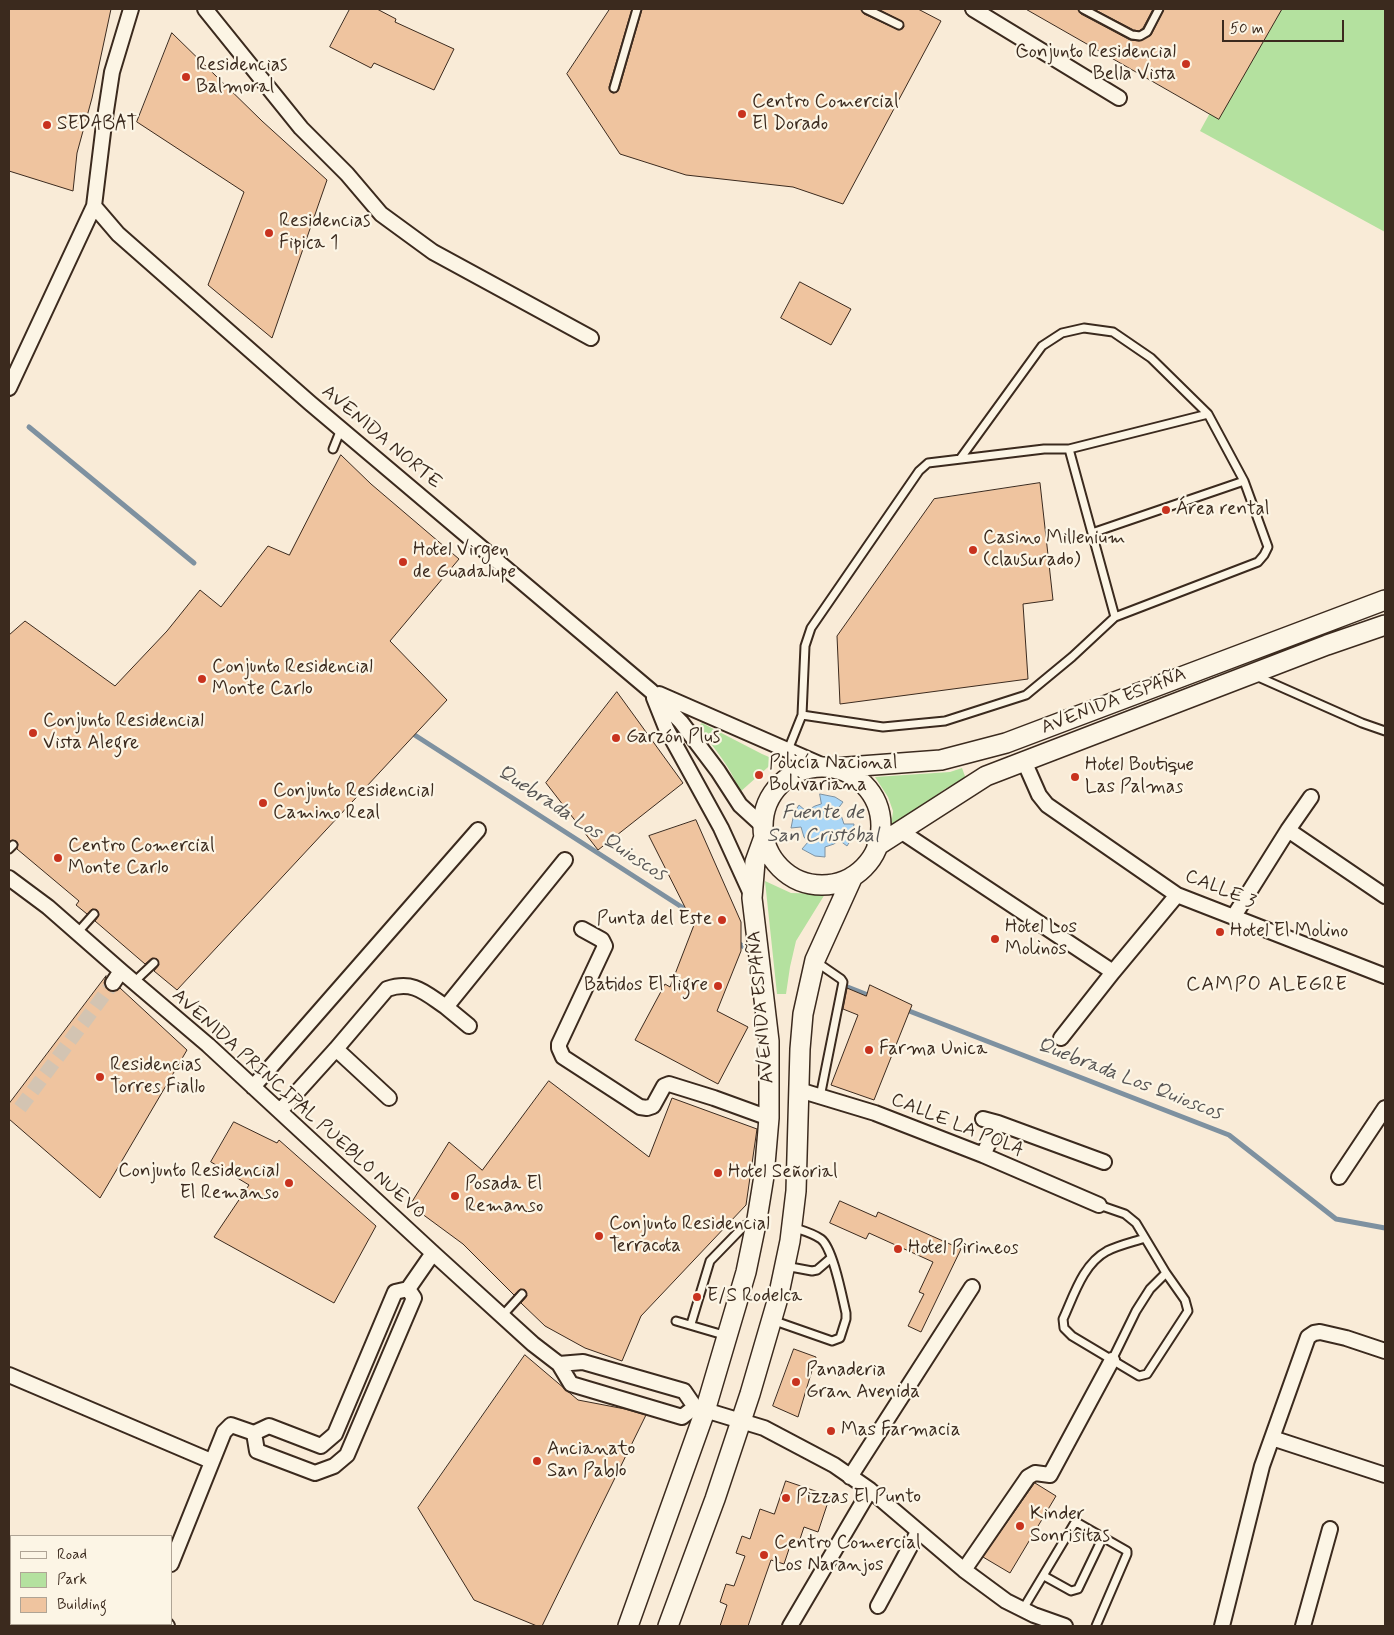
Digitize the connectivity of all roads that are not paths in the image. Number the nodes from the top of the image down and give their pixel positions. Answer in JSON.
{"nodes":[{"id":1,"x":131,"y":9,"type":"edge"},
{"id":2,"x":205,"y":9,"type":"edge"},
{"id":3,"x":638,"y":9,"type":"edge"},
{"id":4,"x":866,"y":9,"type":"edge"},
{"id":5,"x":973,"y":9,"type":"edge"},
{"id":6,"x":1083,"y":9,"type":"edge"},
{"id":7,"x":1159,"y":9,"type":"edge"},
{"id":8,"x":899,"y":25,"type":"dead end"},
{"id":9,"x":614,"y":88,"type":"dead end"},
{"id":10,"x":1119,"y":98,"type":"dead end"},
{"id":11,"x":94,"y":206,"type":"junction"},
{"id":12,"x":591,"y":338,"type":"dead end"},
{"id":13,"x":9,"y":388,"type":"edge"},
{"id":14,"x":1208,"y":414,"type":"junction"},
{"id":15,"x":341,"y":430,"type":"junction"},
{"id":16,"x":333,"y":449,"type":"dead end"},
{"id":17,"x":1069,"y":449,"type":"junction"},
{"id":18,"x":960,"y":459,"type":"junction"},
{"id":19,"x":1244,"y":481,"type":"junction"},
{"id":20,"x":1092,"y":533,"type":"junction"},
{"id":21,"x":1385,"y":600,"type":"edge"},
{"id":22,"x":1115,"y":617,"type":"junction"},
{"id":23,"x":1385,"y":625,"type":"edge"},
{"id":24,"x":1251,"y":674,"type":"junction"},
{"id":25,"x":651,"y":691,"type":"junction"},
{"id":26,"x":802,"y":715,"type":"junction"},
{"id":27,"x":1385,"y":730,"type":"edge"},
{"id":28,"x":788,"y":750,"type":"junction"},
{"id":29,"x":1024,"y":761,"type":"junction"},
{"id":30,"x":830,"y":768,"type":"junction"},
{"id":31,"x":1311,"y":797,"type":"dead end"},
{"id":32,"x":478,"y":830,"type":"dead end"},
{"id":33,"x":1288,"y":830,"type":"junction"},
{"id":34,"x":763,"y":832,"type":"junction"},
{"id":35,"x":902,"y":832,"type":"junction"},
{"id":36,"x":877,"y":846,"type":"junction"},
{"id":37,"x":564,"y":860,"type":"dead end"},
{"id":38,"x":853,"y":876,"type":"junction"},
{"id":39,"x":9,"y":878,"type":"edge"},
{"id":40,"x":1177,"y":895,"type":"junction"},
{"id":41,"x":1385,"y":896,"type":"edge"},
{"id":42,"x":752,"y":898,"type":"junction"},
{"id":43,"x":94,"y":914,"type":"dead end"},
{"id":44,"x":1234,"y":916,"type":"junction"},
{"id":45,"x":582,"y":929,"type":"dead end"},
{"id":46,"x":78,"y":932,"type":"junction"},
{"id":47,"x":815,"y":960,"type":"junction"},
{"id":48,"x":154,"y":963,"type":"dead end"},
{"id":49,"x":1113,"y":972,"type":"junction"},
{"id":50,"x":1385,"y":976,"type":"edge"},
{"id":51,"x":134,"y":982,"type":"junction"},
{"id":52,"x":446,"y":1007,"type":"junction"},
{"id":53,"x":469,"y":1026,"type":"dead end"},
{"id":54,"x":1061,"y":1038,"type":"dead end"},
{"id":55,"x":336,"y":1049,"type":"junction"},
{"id":56,"x":253,"y":1087,"type":"junction"},
{"id":57,"x":799,"y":1090,"type":"junction"},
{"id":58,"x":820,"y":1097,"type":"junction"},
{"id":59,"x":390,"y":1098,"type":"dead end"},
{"id":60,"x":1385,"y":1108,"type":"edge"},
{"id":61,"x":280,"y":1111,"type":"junction"},
{"id":62,"x":769,"y":1118,"type":"junction"},
{"id":63,"x":983,"y":1119,"type":"dead end"},
{"id":64,"x":998,"y":1123,"type":"junction"},
{"id":65,"x":983,"y":1155,"type":"junction"},
{"id":66,"x":1104,"y":1162,"type":"dead end"},
{"id":67,"x":1340,"y":1177,"type":"dead end"},
{"id":68,"x":1098,"y":1205,"type":"joint"},
{"id":69,"x":757,"y":1218,"type":"junction"},
{"id":70,"x":791,"y":1227,"type":"junction"},
{"id":71,"x":1145,"y":1238,"type":"junction"},
{"id":72,"x":433,"y":1253,"type":"junction"},
{"id":73,"x":832,"y":1258,"type":"junction"},
{"id":74,"x":785,"y":1266,"type":"junction"},
{"id":75,"x":1166,"y":1273,"type":"junction"},
{"id":76,"x":972,"y":1287,"type":"dead end"},
{"id":77,"x":408,"y":1289,"type":"junction"},
{"id":78,"x":522,"y":1294,"type":"dead end"},
{"id":79,"x":502,"y":1316,"type":"junction"},
{"id":80,"x":676,"y":1320,"type":"dead end"},
{"id":81,"x":772,"y":1320,"type":"junction"},
{"id":82,"x":692,"y":1324,"type":"junction"},
{"id":83,"x":727,"y":1336,"type":"junction"},
{"id":84,"x":1384,"y":1346,"type":"edge"},
{"id":85,"x":1112,"y":1360,"type":"junction"},
{"id":86,"x":559,"y":1364,"type":"junction"},
{"id":87,"x":9,"y":1375,"type":"edge"},
{"id":88,"x":700,"y":1409,"type":"junction"},
{"id":89,"x":740,"y":1421,"type":"junction"},
{"id":90,"x":254,"y":1433,"type":"junction"},
{"id":91,"x":1272,"y":1438,"type":"junction"},
{"id":92,"x":211,"y":1461,"type":"junction"},
{"id":93,"x":1385,"y":1474,"type":"edge"},
{"id":94,"x":850,"y":1476,"type":"junction"},
{"id":95,"x":870,"y":1490,"type":"junction"},
{"id":96,"x":1330,"y":1529,"type":"dead end"},
{"id":97,"x":918,"y":1532,"type":"junction"},
{"id":98,"x":1103,"y":1537,"type":"junction"},
{"id":99,"x":172,"y":1561,"type":"edge"},
{"id":100,"x":964,"y":1570,"type":"junction"},
{"id":101,"x":1044,"y":1576,"type":"junction"},
{"id":102,"x":878,"y":1606,"type":"dead end"},
{"id":103,"x":1028,"y":1617,"type":"edge"},
{"id":104,"x":628,"y":1626,"type":"edge"},
{"id":105,"x":668,"y":1626,"type":"edge"},
{"id":106,"x":790,"y":1626,"type":"edge"},
{"id":107,"x":1065,"y":1626,"type":"edge"},
{"id":108,"x":1096,"y":1626,"type":"edge"},
{"id":109,"x":1222,"y":1626,"type":"edge"},
{"id":110,"x":1303,"y":1626,"type":"edge"}],
"edges":[{"from":1,"to":11,"type":"street"},
{"from":2,"to":12,"type":"street"},
{"from":3,"to":9,"type":"lane"},
{"from":4,"to":8,"type":"lane"},
{"from":5,"to":10,"type":"street"},
{"from":6,"to":7,"type":"lane"},
{"from":11,"to":13,"type":"street"},
{"from":11,"to":15,"type":"street","name":"AVENIDA NORTE"},
{"from":14,"to":17,"type":"lane"},
{"from":14,"to":18,"type":"lane"},
{"from":14,"to":19,"type":"lane"},
{"from":15,"to":16,"type":"lane"},
{"from":15,"to":25,"type":"street","name":"AVENIDA NORTE"},
{"from":17,"to":18,"type":"lane"},
{"from":17,"to":20,"type":"lane"},
{"from":18,"to":26,"type":"lane"},
{"from":19,"to":20,"type":"lane"},
{"from":19,"to":22,"type":"lane"},
{"from":20,"to":22,"type":"lane"},
{"from":21,"to":30,"type":"main road","name":"AVENIDA ESPAÑA"},
{"from":22,"to":26,"type":"lane"},
{"from":23,"to":24,"type":"main road","name":"AVENIDA ESPAÑA"},
{"from":24,"to":27,"type":"lane"},
{"from":24,"to":29,"type":"main road","name":"AVENIDA ESPAÑA"},
{"from":25,"to":28,"type":"street","name":"AVENIDA NORTE"},
{"from":25,"to":34,"type":"street","name":"AVENIDA NORTE"},
{"from":25,"to":42,"type":"street"},
{"from":26,"to":28,"type":"lane"},
{"from":28,"to":30,"type":"street","name":"AVENIDA NORTE"},
{"from":29,"to":35,"type":"main road","name":"AVENIDA ESPAÑA"},
{"from":29,"to":40,"type":"street","name":"CALLE 3"},
{"from":30,"to":34,"type":"main road"},
{"from":30,"to":36,"type":"main road"},
{"from":31,"to":33,"type":"street"},
{"from":32,"to":56,"type":"street"},
{"from":33,"to":41,"type":"street"},
{"from":33,"to":44,"type":"street"},
{"from":34,"to":38,"type":"main road"},
{"from":34,"to":42,"type":"main road","name":"AVENIDA ESPAÑA"},
{"from":35,"to":36,"type":"main road","name":"AVENIDA ESPAÑA"},
{"from":35,"to":49,"type":"street"},
{"from":36,"to":38,"type":"main road"},
{"from":37,"to":52,"type":"street"},
{"from":38,"to":47,"type":"main road","name":"AVENIDA ESPAÑA"},
{"from":39,"to":46,"type":"street","name":"AVENIDA PRINCIPAL PUEBLO NUEVO"},
{"from":40,"to":44,"type":"street","name":"CALLE 3"},
{"from":40,"to":49,"type":"street"},
{"from":42,"to":62,"type":"main road","name":"AVENIDA ESPAÑA"},
{"from":43,"to":46,"type":"lane"},
{"from":44,"to":50,"type":"street","name":"CALLE 3"},
{"from":45,"to":62,"type":"street"},
{"from":46,"to":51,"type":"street","name":"AVENIDA PRINCIPAL PUEBLO NUEVO"},
{"from":47,"to":57,"type":"main road","name":"AVENIDA ESPAÑA"},
{"from":47,"to":58,"type":"lane"},
{"from":48,"to":51,"type":"lane"},
{"from":49,"to":54,"type":"street"},
{"from":51,"to":56,"type":"street","name":"AVENIDA PRINCIPAL PUEBLO NUEVO"},
{"from":52,"to":53,"type":"street"},
{"from":52,"to":55,"type":"street"},
{"from":55,"to":59,"type":"street"},
{"from":55,"to":61,"type":"street"},
{"from":56,"to":61,"type":"street","name":"AVENIDA PRINCIPAL PUEBLO NUEVO"},
{"from":57,"to":58,"type":"street","name":"CALLE LA POLA"},
{"from":57,"to":70,"type":"main road","name":"AVENIDA ESPAÑA"},
{"from":58,"to":65,"type":"street","name":"CALLE LA POLA"},
{"from":60,"to":67,"type":"street"},
{"from":61,"to":72,"type":"street","name":"AVENIDA PRINCIPAL PUEBLO NUEVO"},
{"from":62,"to":69,"type":"main road","name":"AVENIDA ESPAÑA"},
{"from":63,"to":64,"type":"street"},
{"from":64,"to":65,"type":"street"},
{"from":64,"to":66,"type":"street"},
{"from":65,"to":68,"type":"street","name":"CALLE LA POLA"},
{"from":68,"to":71,"type":"lane"},
{"from":69,"to":82,"type":"lane"},
{"from":69,"to":83,"type":"main road","name":"AVENIDA ESPAÑA"},
{"from":70,"to":73,"type":"lane"},
{"from":70,"to":74,"type":"main road","name":"AVENIDA ESPAÑA"},
{"from":71,"to":75,"type":"lane"},
{"from":71,"to":85,"type":"lane"},
{"from":72,"to":77,"type":"street"},
{"from":72,"to":79,"type":"street","name":"AVENIDA PRINCIPAL PUEBLO NUEVO"},
{"from":73,"to":74,"type":"lane"},
{"from":73,"to":81,"type":"lane"},
{"from":74,"to":81,"type":"main road","name":"AVENIDA ESPAÑA"},
{"from":75,"to":85,"type":"lane"},
{"from":75,"to":85,"type":"lane"},
{"from":76,"to":94,"type":"street"},
{"from":77,"to":90,"type":"street"},
{"from":77,"to":90,"type":"street"},
{"from":78,"to":79,"type":"lane"},
{"from":79,"to":86,"type":"street","name":"AVENIDA PRINCIPAL PUEBLO NUEVO"},
{"from":80,"to":82,"type":"lane"},
{"from":81,"to":89,"type":"main road","name":"AVENIDA ESPAÑA"},
{"from":82,"to":83,"type":"lane"},
{"from":83,"to":88,"type":"main road","name":"AVENIDA ESPAÑA"},
{"from":84,"to":91,"type":"street"},
{"from":85,"to":100,"type":"street"},
{"from":86,"to":88,"type":"street"},
{"from":86,"to":88,"type":"street","name":"AVENIDA PRINCIPAL PUEBLO NUEVO"},
{"from":87,"to":92,"type":"street"},
{"from":88,"to":89,"type":"street"},
{"from":88,"to":104,"type":"main road","name":"AVENIDA ESPAÑA"},
{"from":89,"to":94,"type":"street"},
{"from":89,"to":105,"type":"main road","name":"AVENIDA ESPAÑA"},
{"from":90,"to":92,"type":"street"},
{"from":91,"to":93,"type":"street"},
{"from":91,"to":109,"type":"street"},
{"from":92,"to":99,"type":"street"},
{"from":94,"to":95,"type":"street"},
{"from":95,"to":97,"type":"street"},
{"from":95,"to":106,"type":"street"},
{"from":96,"to":110,"type":"street"},
{"from":97,"to":100,"type":"street"},
{"from":97,"to":102,"type":"street"},
{"from":98,"to":101,"type":"lane"},
{"from":98,"to":101,"type":"lane"},
{"from":98,"to":108,"type":"lane"},
{"from":100,"to":103,"type":"street"},
{"from":101,"to":103,"type":"lane"},
{"from":103,"to":107,"type":"street"}]}
